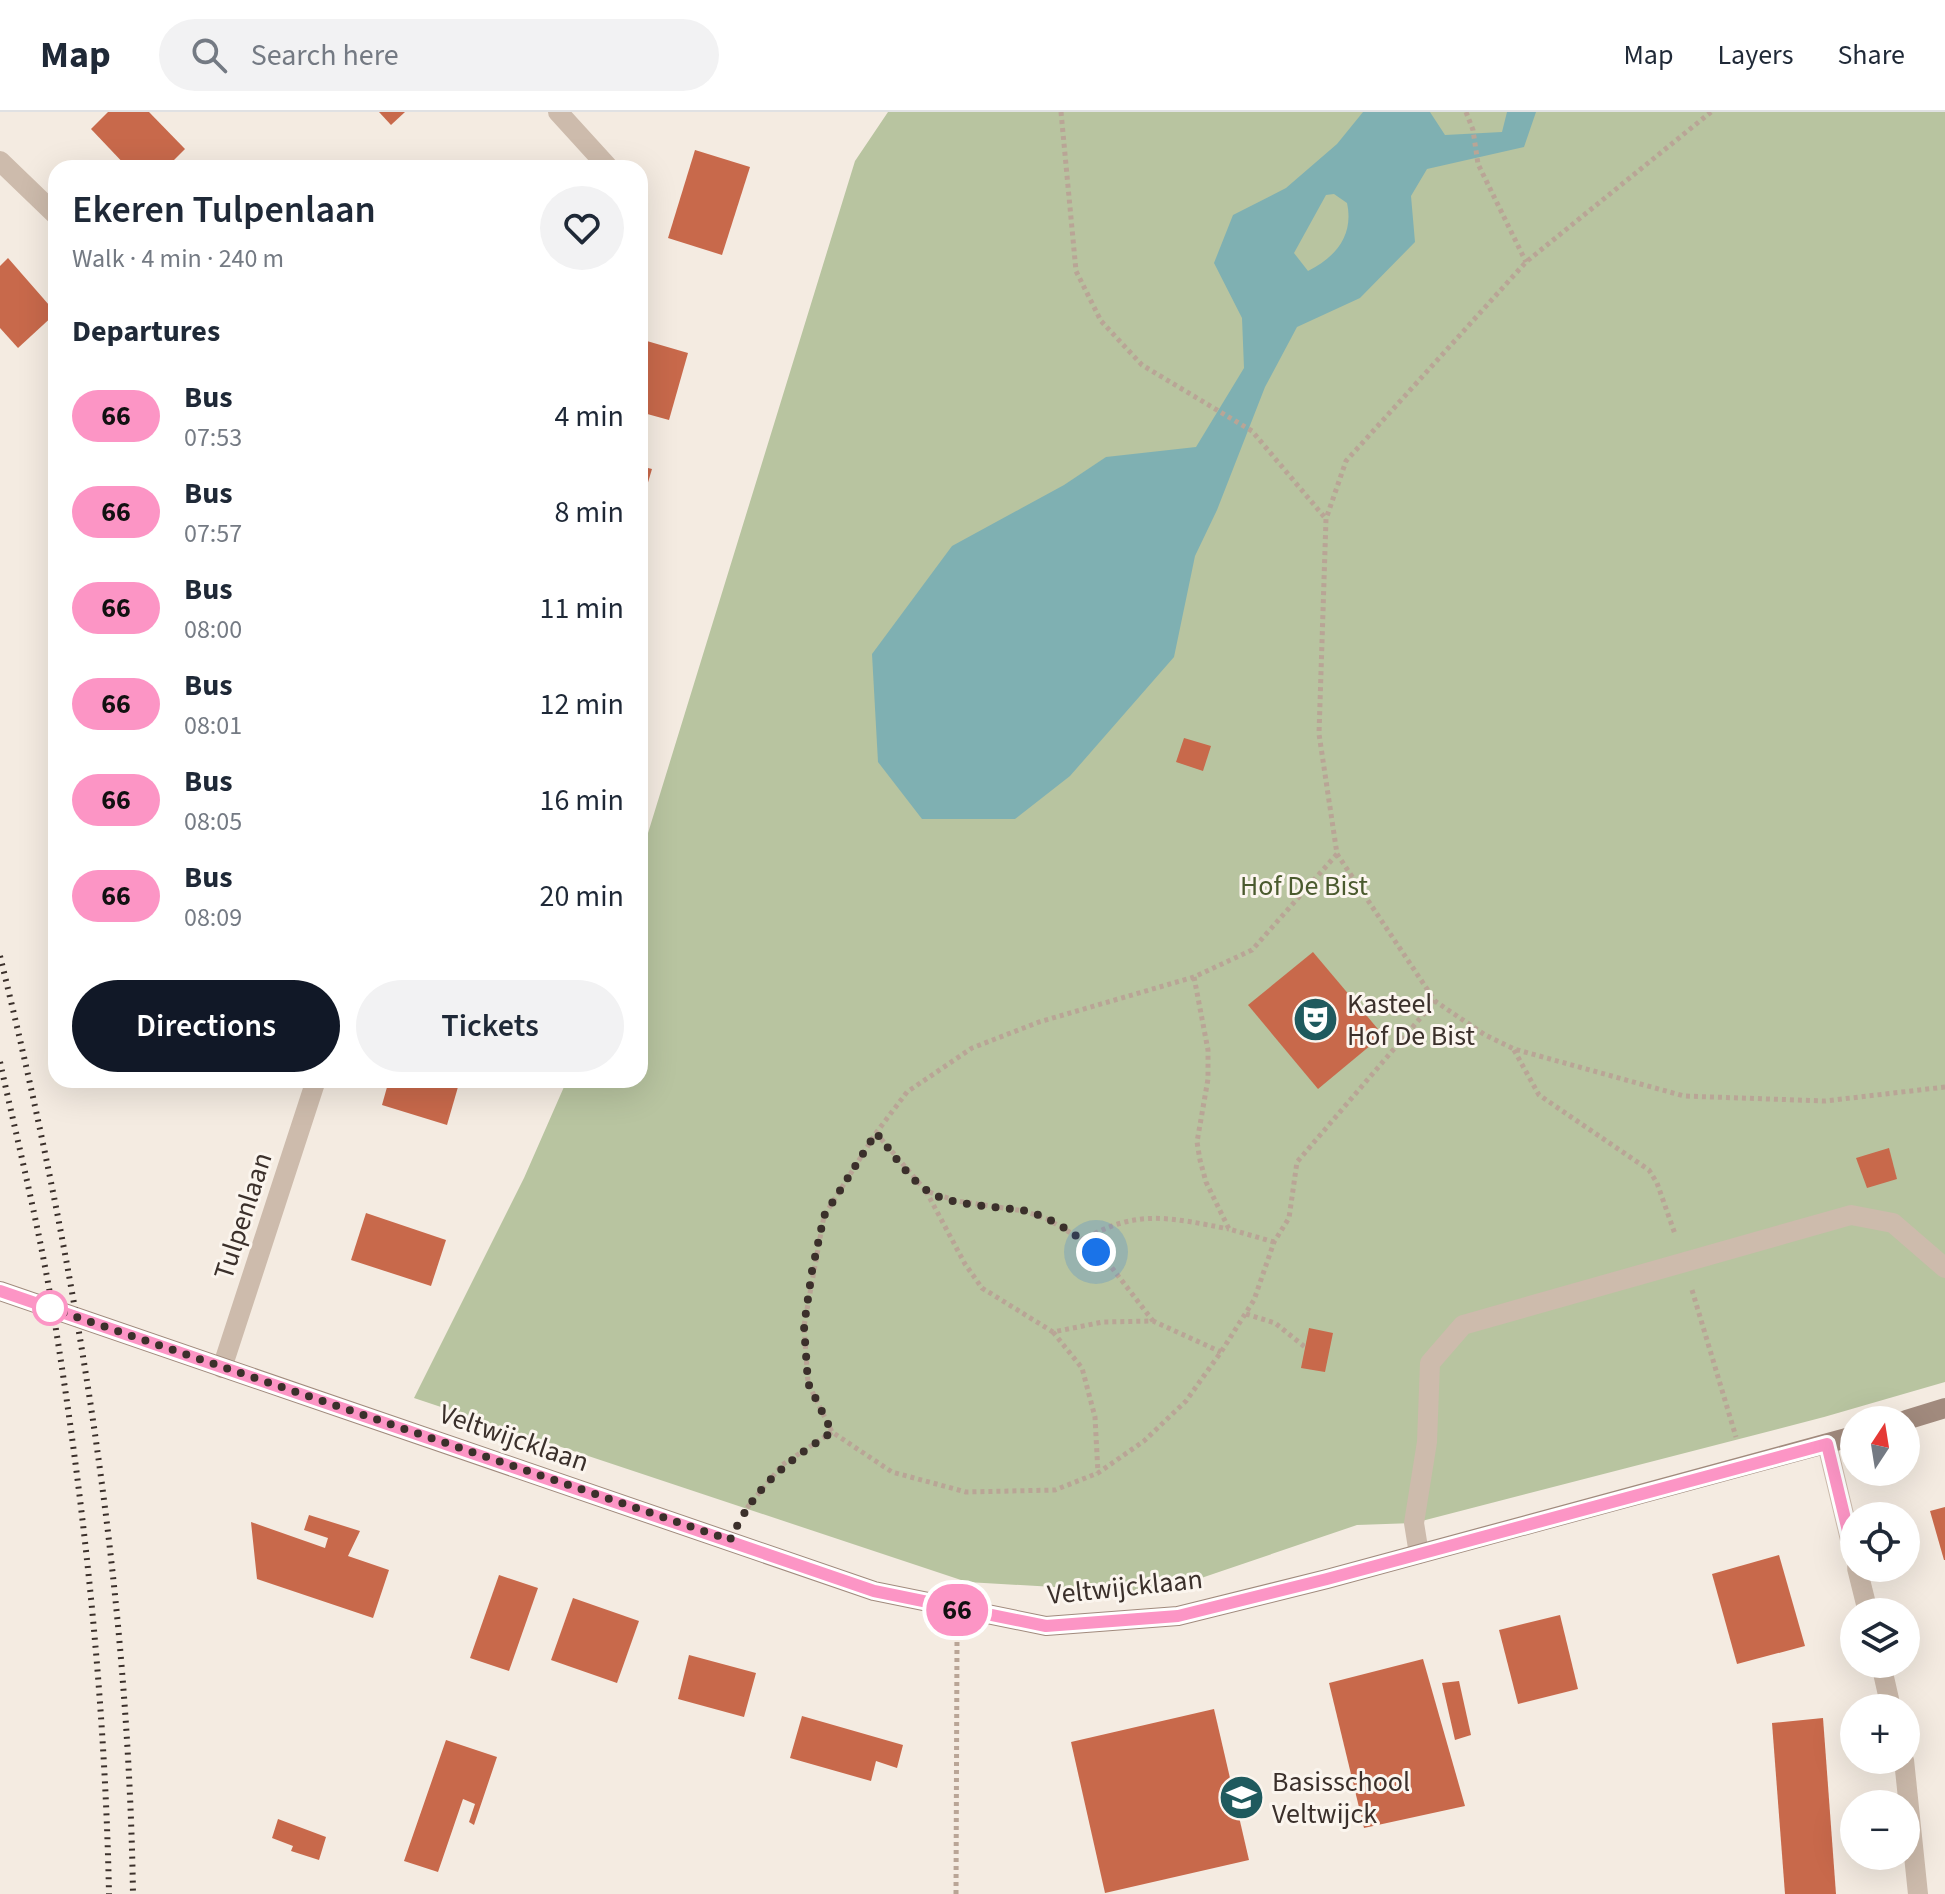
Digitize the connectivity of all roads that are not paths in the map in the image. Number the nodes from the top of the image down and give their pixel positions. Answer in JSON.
{"nodes":[{"id":1,"x":558,"y":112,"type":"edge"},
{"id":2,"x":602,"y":160,"type":"edge"},
{"id":3,"x":0,"y":161,"type":"edge"},
{"id":4,"x":48,"y":207,"type":"edge"},
{"id":5,"x":313,"y":1088,"type":"edge"},
{"id":6,"x":1945,"y":1268,"type":"edge"},
{"id":7,"x":0,"y":1291,"type":"edge"},
{"id":8,"x":222,"y":1368,"type":"junction"},
{"id":9,"x":1945,"y":1408,"type":"edge"},
{"id":10,"x":1920,"y":1416,"type":"edge"},
{"id":11,"x":1840,"y":1440,"type":"edge"},
{"id":12,"x":1827,"y":1444,"type":"junction"},
{"id":13,"x":1841,"y":1502,"type":"edge"},
{"id":14,"x":1419,"y":1554,"type":"junction"},
{"id":15,"x":1905,"y":1774,"type":"edge"},
{"id":16,"x":1918,"y":1894,"type":"edge"}],
"edges":[{"from":1,"to":2,"type":"street"},
{"from":3,"to":4,"type":"street"},
{"from":5,"to":8,"type":"street","name":"Tulpenlaan"},
{"from":6,"to":14,"type":"street"},
{"from":7,"to":8,"type":"street","name":"Veltwijcklaan"},
{"from":8,"to":14,"type":"street","name":"Veltwijcklaan"},
{"from":9,"to":10,"type":"street"},
{"from":11,"to":12,"type":"street","name":"Veltwijcklaan"},
{"from":12,"to":13,"type":"street"},
{"from":12,"to":14,"type":"street","name":"Veltwijcklaan"},
{"from":15,"to":16,"type":"street"}]}
